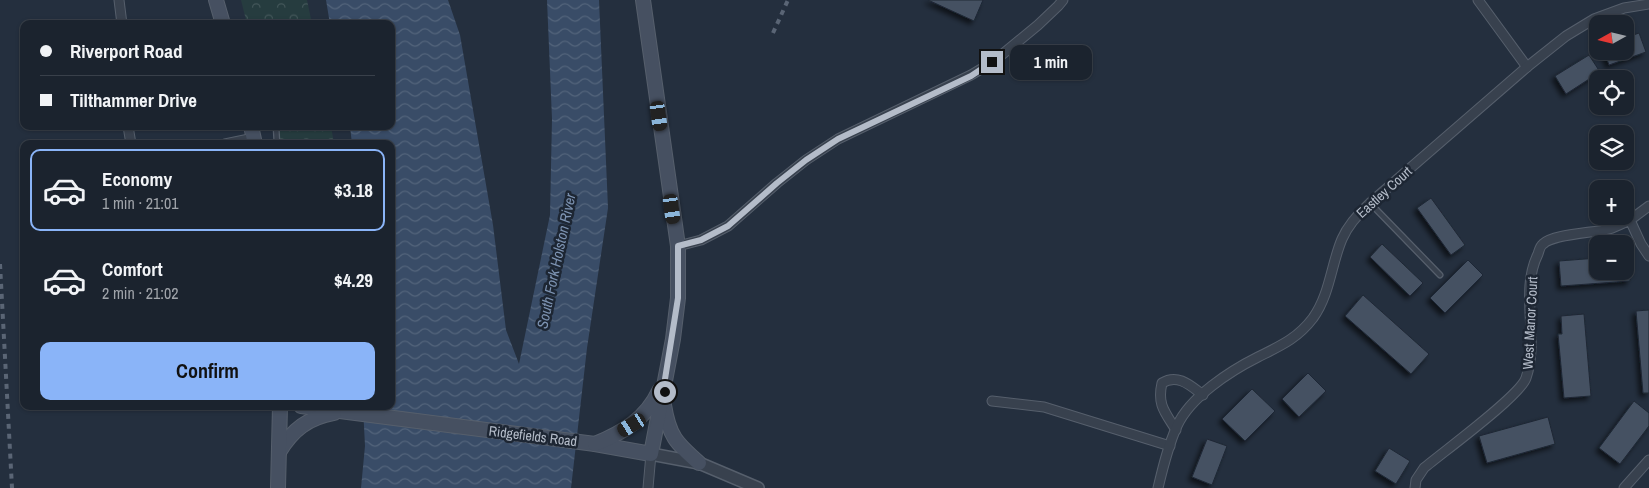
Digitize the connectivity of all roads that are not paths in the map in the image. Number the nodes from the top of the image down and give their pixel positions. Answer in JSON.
{"nodes":[{"id":1,"x":120,"y":0,"type":"edge"},
{"id":2,"x":216,"y":0,"type":"edge"},
{"id":3,"x":643,"y":0,"type":"edge"},
{"id":4,"x":1063,"y":0,"type":"edge"},
{"id":5,"x":1478,"y":0,"type":"edge"},
{"id":6,"x":1649,"y":4,"type":"edge"},
{"id":7,"x":122,"y":20,"type":"edge"},
{"id":8,"x":222,"y":20,"type":"edge"},
{"id":9,"x":1527,"y":67,"type":"junction"},
{"id":10,"x":253,"y":136,"type":"edge"},
{"id":11,"x":239,"y":140,"type":"edge"},
{"id":12,"x":1370,"y":203,"type":"junction"},
{"id":13,"x":1649,"y":206,"type":"edge"},
{"id":14,"x":1634,"y":217,"type":"edge"},
{"id":15,"x":1619,"y":225,"type":"edge"},
{"id":16,"x":1632,"y":225,"type":"edge"},
{"id":17,"x":678,"y":246,"type":"junction"},
{"id":18,"x":1649,"y":256,"type":"edge"},
{"id":19,"x":1440,"y":275,"type":"dead end"},
{"id":20,"x":665,"y":379,"type":"junction"},
{"id":21,"x":1203,"y":395,"type":"junction"},
{"id":22,"x":992,"y":401,"type":"dead end"},
{"id":23,"x":280,"y":410,"type":"edge"},
{"id":24,"x":329,"y":410,"type":"edge"},
{"id":25,"x":1176,"y":430,"type":"junction"},
{"id":26,"x":595,"y":444,"type":"junction"},
{"id":27,"x":1170,"y":446,"type":"junction"},
{"id":28,"x":279,"y":452,"type":"junction"},
{"id":29,"x":651,"y":454,"type":"junction"},
{"id":30,"x":1649,"y":460,"type":"edge"},
{"id":31,"x":699,"y":463,"type":"junction"},
{"id":32,"x":278,"y":488,"type":"edge"},
{"id":33,"x":648,"y":488,"type":"edge"},
{"id":34,"x":758,"y":488,"type":"edge"},
{"id":35,"x":1158,"y":488,"type":"edge"},
{"id":36,"x":1415,"y":488,"type":"edge"},
{"id":37,"x":1624,"y":488,"type":"edge"}],
"edges":[{"from":1,"to":7,"type":"street"},
{"from":2,"to":8,"type":"main road"},
{"from":3,"to":17,"type":"main road"},
{"from":4,"to":17,"type":"street"},
{"from":5,"to":9,"type":"street"},
{"from":6,"to":9,"type":"street","name":"Eastley Court"},
{"from":9,"to":12,"type":"street","name":"Eastley Court"},
{"from":10,"to":11,"type":"street"},
{"from":12,"to":19,"type":"lane"},
{"from":12,"to":21,"type":"street","name":"Eastley Court"},
{"from":13,"to":14,"type":"street"},
{"from":15,"to":36,"type":"street","name":"West Manor Court"},
{"from":16,"to":18,"type":"street"},
{"from":17,"to":20,"type":"main road"},
{"from":20,"to":26,"type":"main road"},
{"from":20,"to":29,"type":"main road"},
{"from":20,"to":31,"type":"main road"},
{"from":21,"to":25,"type":"street","name":"Eastley Court"},
{"from":21,"to":25,"type":"street"},
{"from":22,"to":27,"type":"street"},
{"from":23,"to":28,"type":"main road"},
{"from":24,"to":26,"type":"main road","name":"Ridgefields Road"},
{"from":24,"to":28,"type":"main road"},
{"from":25,"to":27,"type":"street","name":"Eastley Court"},
{"from":26,"to":29,"type":"main road","name":"Ridgefields Road"},
{"from":27,"to":35,"type":"street","name":"Eastley Court"},
{"from":28,"to":32,"type":"main road"},
{"from":29,"to":31,"type":"street","name":"Ridgefields Road"},
{"from":29,"to":33,"type":"street"},
{"from":30,"to":37,"type":"street"},
{"from":31,"to":34,"type":"street","name":"Ridgefields Road"}]}
